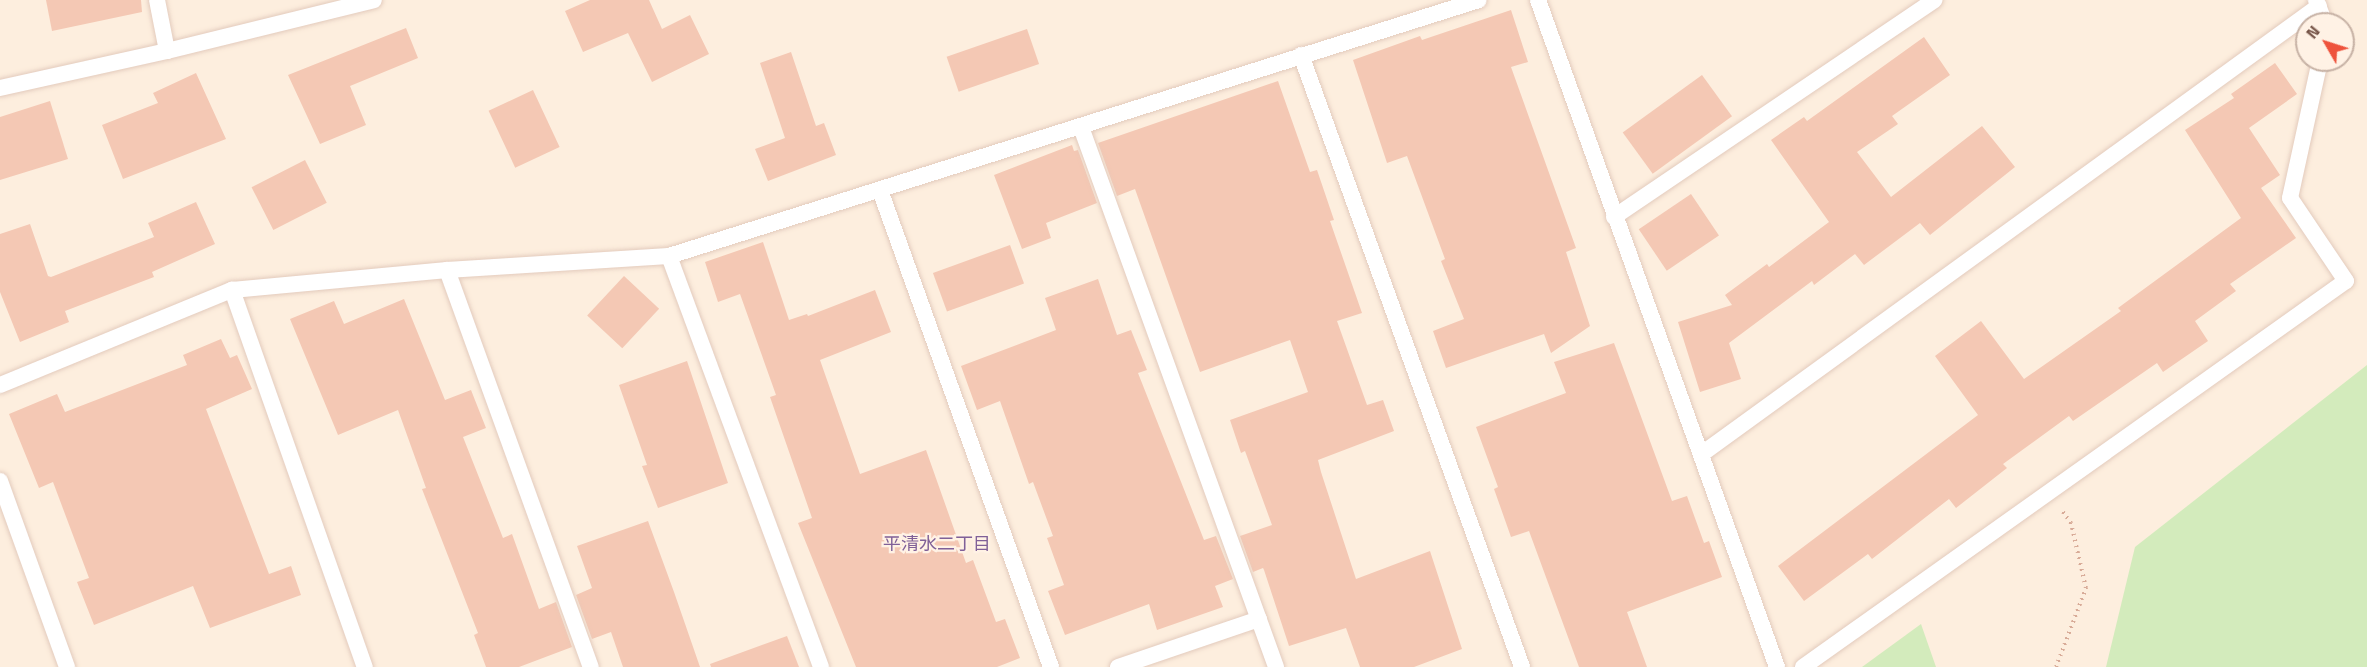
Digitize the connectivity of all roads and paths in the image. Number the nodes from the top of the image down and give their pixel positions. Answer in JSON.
{"nodes":[{"id":1,"x":157,"y":0,"type":"edge"},
{"id":2,"x":374,"y":0,"type":"edge"},
{"id":3,"x":1479,"y":0,"type":"edge"},
{"id":4,"x":1538,"y":0,"type":"edge"},
{"id":5,"x":1935,"y":0,"type":"edge"},
{"id":6,"x":2318,"y":3,"type":"edge"},
{"id":7,"x":167,"y":51,"type":"junction"},
{"id":8,"x":1301,"y":55,"type":"junction"},
{"id":9,"x":2317,"y":72,"type":"edge"},
{"id":10,"x":0,"y":88,"type":"edge"},
{"id":11,"x":1081,"y":127,"type":"junction"},
{"id":12,"x":880,"y":190,"type":"junction"},
{"id":13,"x":1614,"y":217,"type":"junction"},
{"id":14,"x":669,"y":256,"type":"junction"},
{"id":15,"x":447,"y":270,"type":"junction"},
{"id":16,"x":231,"y":290,"type":"junction"},
{"id":17,"x":0,"y":384,"type":"edge"},
{"id":18,"x":1702,"y":453,"type":"junction"},
{"id":19,"x":0,"y":481,"type":"edge"},
{"id":20,"x":2050,"y":492,"type":"junction"},
{"id":21,"x":1258,"y":619,"type":"junction"},
{"id":22,"x":67,"y":667,"type":"edge"},
{"id":23,"x":365,"y":667,"type":"edge"},
{"id":24,"x":591,"y":667,"type":"edge"},
{"id":25,"x":821,"y":667,"type":"edge"},
{"id":26,"x":1051,"y":667,"type":"edge"},
{"id":27,"x":1118,"y":667,"type":"edge"},
{"id":28,"x":1276,"y":667,"type":"edge"},
{"id":29,"x":1522,"y":667,"type":"edge"},
{"id":30,"x":1777,"y":667,"type":"edge"},
{"id":31,"x":1803,"y":667,"type":"edge"},
{"id":32,"x":2056,"y":667,"type":"edge"}],
"edges":[{"from":1,"to":7,"type":"lane"},
{"from":2,"to":7,"type":"lane"},
{"from":3,"to":8,"type":"lane"},
{"from":4,"to":13,"type":"lane"},
{"from":5,"to":13,"type":"lane"},
{"from":6,"to":18,"type":"lane"},
{"from":7,"to":10,"type":"lane"},
{"from":8,"to":11,"type":"lane"},
{"from":8,"to":29,"type":"lane"},
{"from":9,"to":20,"type":"lane"},
{"from":11,"to":12,"type":"lane"},
{"from":11,"to":21,"type":"lane"},
{"from":12,"to":14,"type":"lane"},
{"from":12,"to":26,"type":"lane"},
{"from":13,"to":18,"type":"lane"},
{"from":14,"to":15,"type":"lane"},
{"from":14,"to":25,"type":"lane"},
{"from":15,"to":16,"type":"lane"},
{"from":15,"to":24,"type":"lane"},
{"from":16,"to":17,"type":"lane"},
{"from":16,"to":23,"type":"lane"},
{"from":18,"to":30,"type":"lane"},
{"from":19,"to":22,"type":"lane"},
{"from":20,"to":31,"type":"lane"},
{"from":20,"to":32,"type":"path"},
{"from":21,"to":27,"type":"lane"},
{"from":21,"to":28,"type":"lane"}]}
